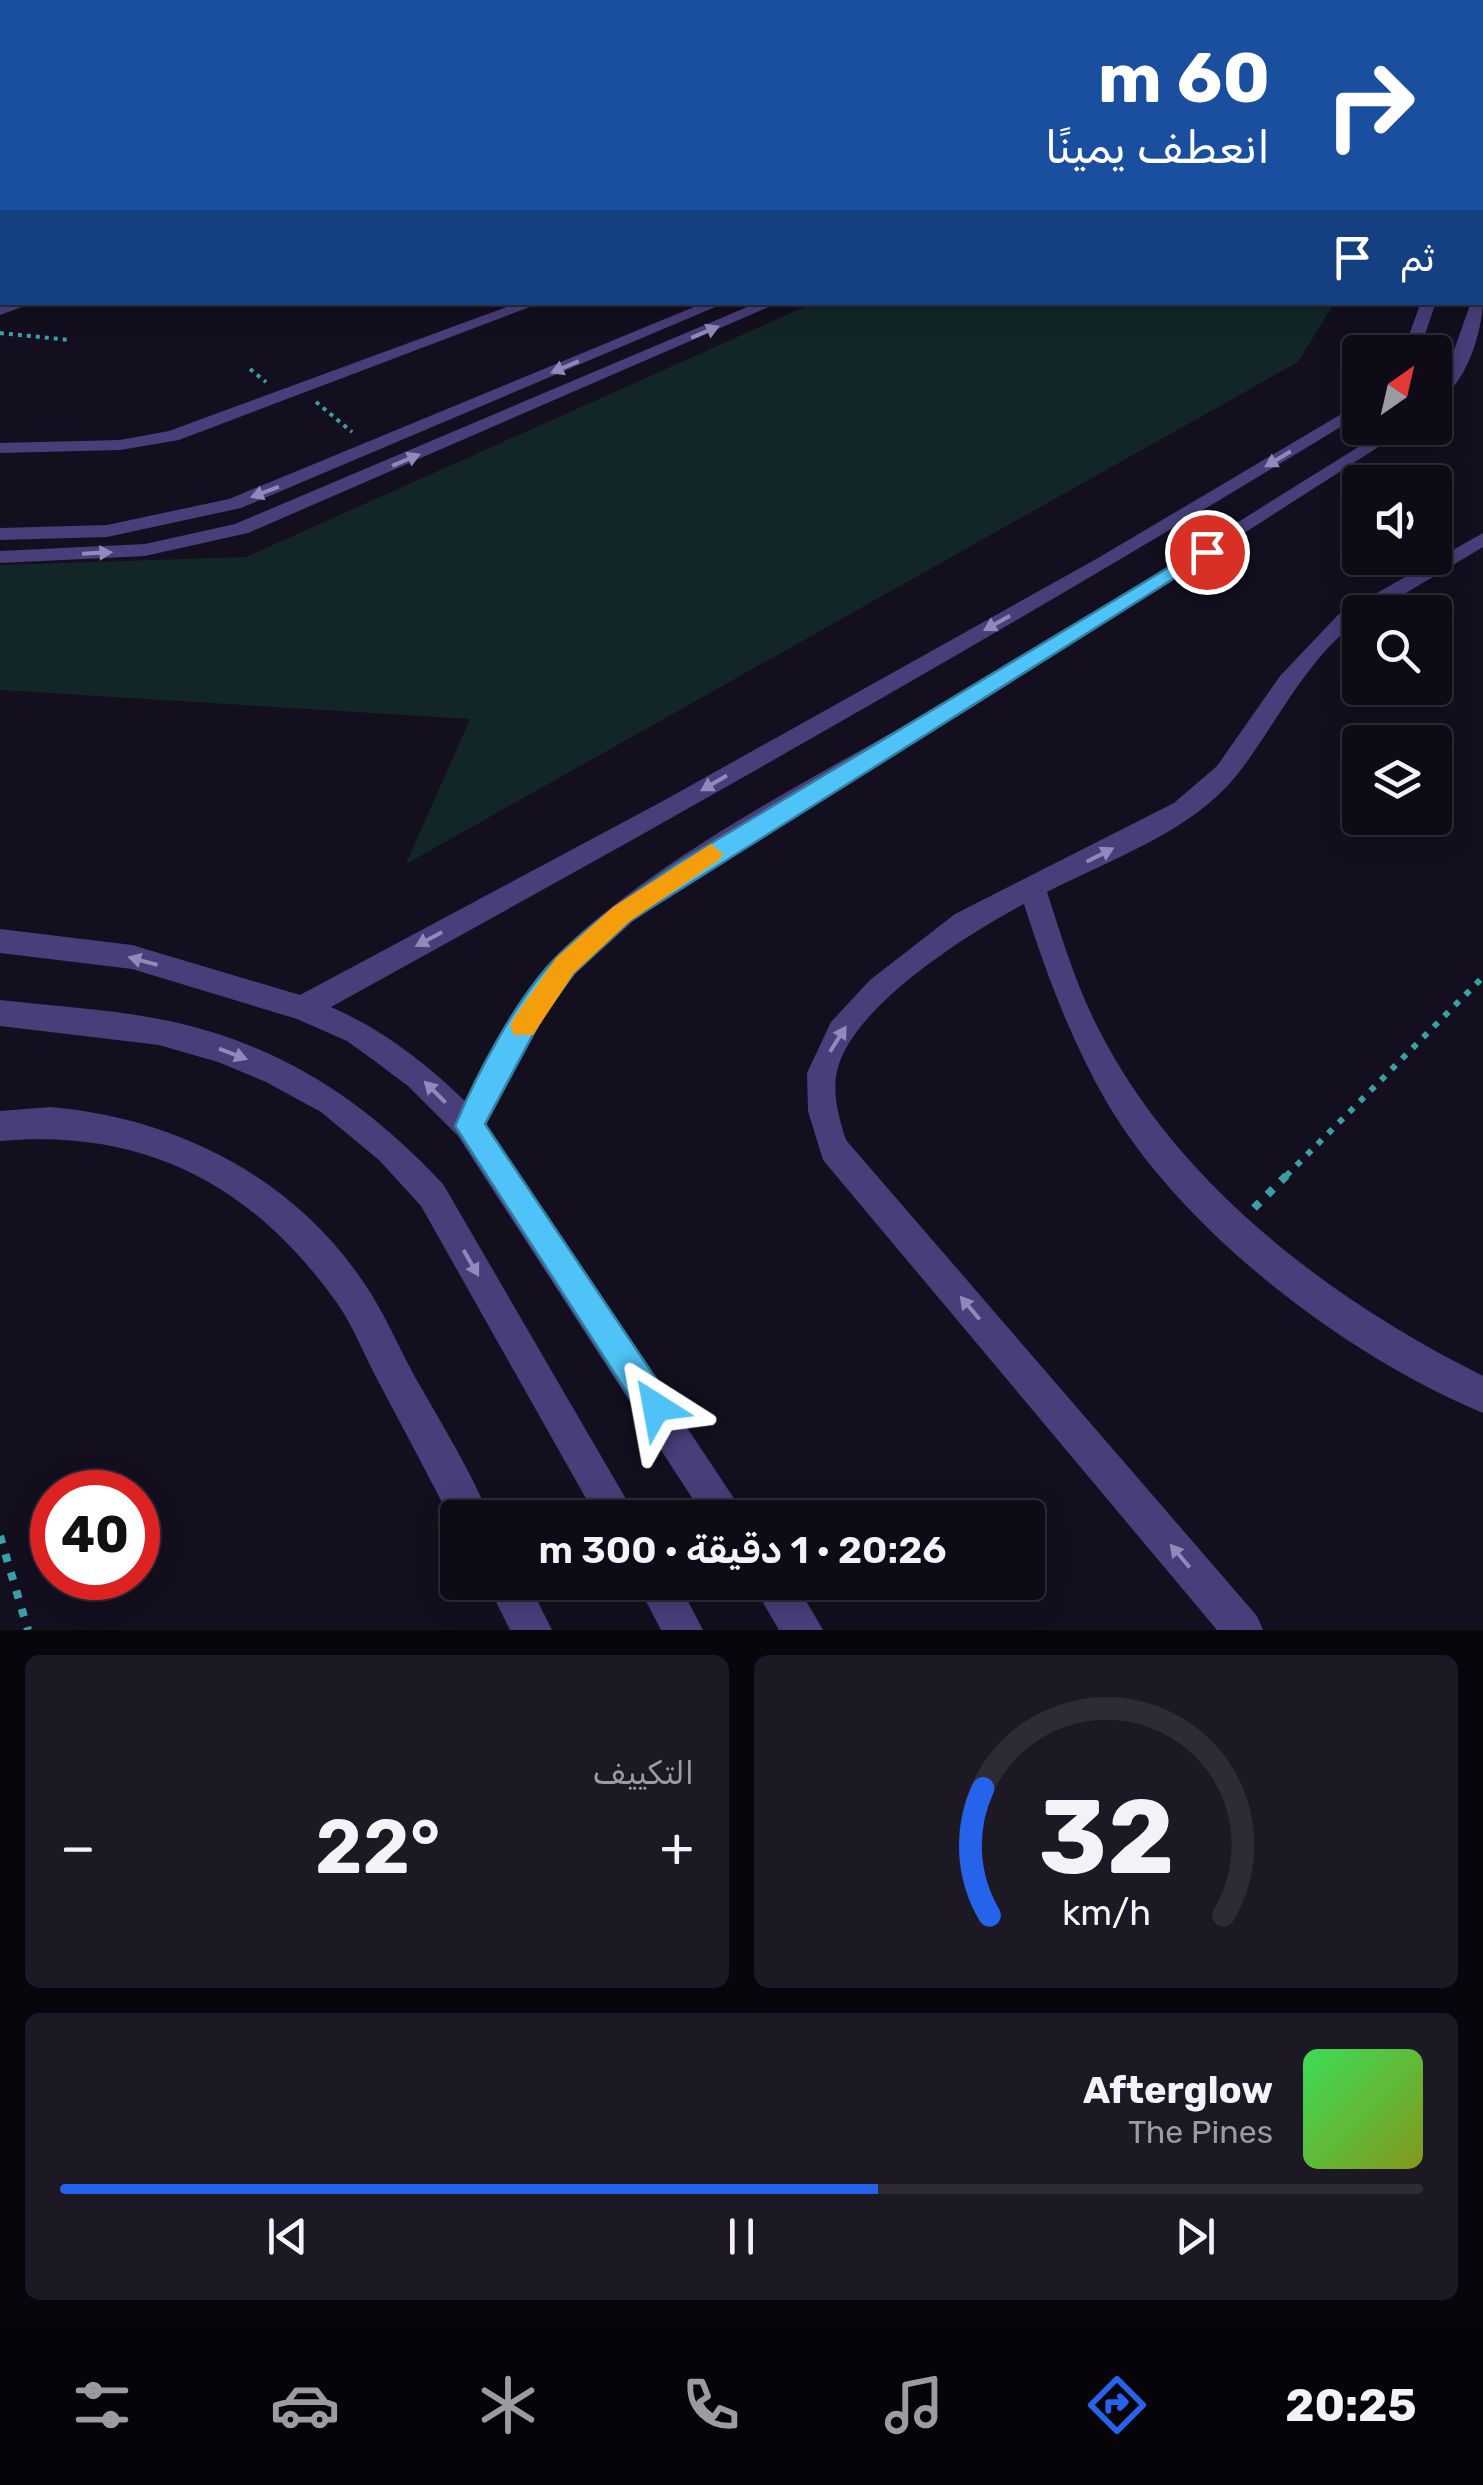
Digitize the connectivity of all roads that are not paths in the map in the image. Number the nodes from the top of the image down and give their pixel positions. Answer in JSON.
{"nodes":[{"id":1,"x":528,"y":305,"type":"edge"},
{"id":2,"x":713,"y":305,"type":"edge"},
{"id":3,"x":766,"y":305,"type":"edge"},
{"id":4,"x":1428,"y":305,"type":"edge"},
{"id":5,"x":1478,"y":305,"type":"edge"},
{"id":6,"x":1418,"y":335,"type":"edge"},
{"id":7,"x":1452,"y":376,"type":"edge"},
{"id":8,"x":1342,"y":419,"type":"edge"},
{"id":9,"x":1373,"y":445,"type":"edge"},
{"id":10,"x":0,"y":448,"type":"edge"},
{"id":11,"x":0,"y":534,"type":"edge"},
{"id":12,"x":1483,"y":539,"type":"edge"},
{"id":13,"x":0,"y":557,"type":"edge"},
{"id":14,"x":1033,"y":888,"type":"junction"},
{"id":15,"x":0,"y":941,"type":"edge"},
{"id":16,"x":302,"y":1008,"type":"junction"},
{"id":17,"x":0,"y":1013,"type":"edge"},
{"id":18,"x":0,"y":1126,"type":"edge"},
{"id":19,"x":469,"y":1126,"type":"junction"},
{"id":20,"x":1483,"y":1395,"type":"edge"},
{"id":21,"x":462,"y":1500,"type":"edge"},
{"id":22,"x":608,"y":1500,"type":"edge"},
{"id":23,"x":716,"y":1500,"type":"edge"},
{"id":24,"x":516,"y":1600,"type":"edge"},
{"id":25,"x":666,"y":1600,"type":"edge"},
{"id":26,"x":783,"y":1600,"type":"edge"},
{"id":27,"x":532,"y":1630,"type":"edge"},
{"id":28,"x":683,"y":1630,"type":"edge"},
{"id":29,"x":802,"y":1630,"type":"edge"},
{"id":30,"x":1243,"y":1630,"type":"edge"}],
"edges":[{"from":1,"to":10,"type":"street"},
{"from":2,"to":11,"type":"street","one_way":true},
{"from":13,"to":3,"type":"street","one_way":true},
{"from":4,"to":6,"type":"street"},
{"from":5,"to":7,"type":"street"},
{"from":8,"to":16,"type":"street","one_way":true},
{"from":9,"to":19,"type":"street"},
{"from":14,"to":12,"type":"street","one_way":true},
{"from":14,"to":20,"type":"street"},
{"from":30,"to":14,"type":"street","one_way":true},
{"from":16,"to":15,"type":"street","one_way":true},
{"from":19,"to":16,"type":"street","one_way":true},
{"from":17,"to":22,"type":"street","one_way":true},
{"from":18,"to":21,"type":"street"},
{"from":19,"to":23,"type":"street"},
{"from":24,"to":27,"type":"street"},
{"from":25,"to":28,"type":"street"},
{"from":26,"to":29,"type":"street"}]}
